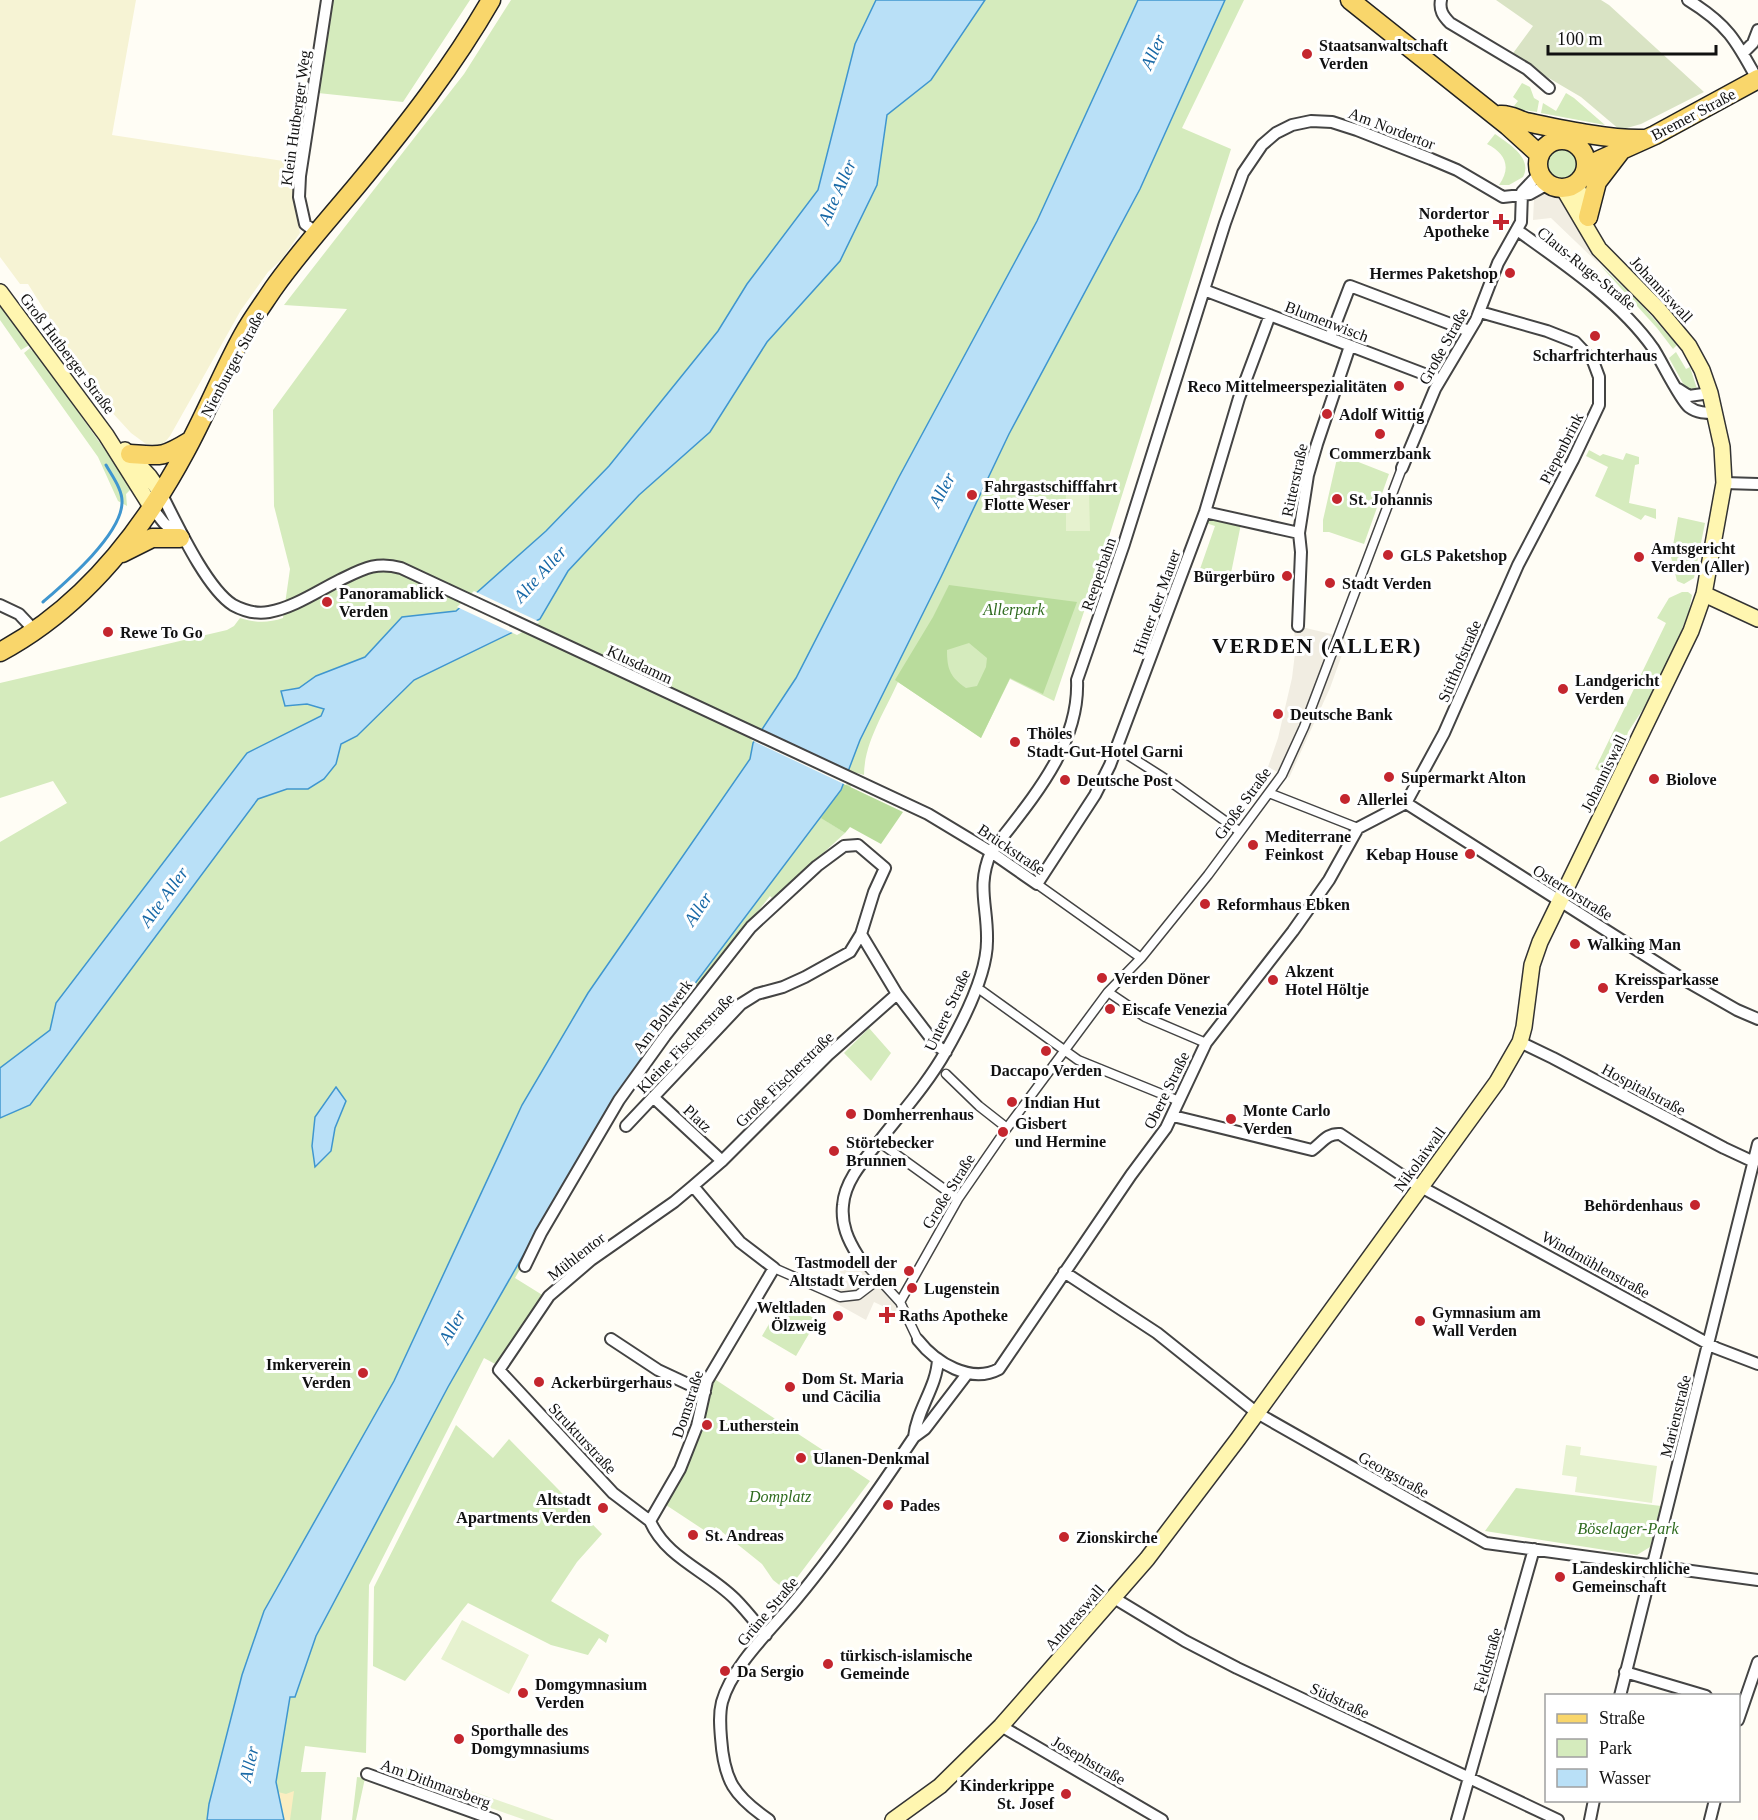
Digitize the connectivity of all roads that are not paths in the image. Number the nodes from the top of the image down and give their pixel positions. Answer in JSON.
{"nodes":[{"id":1,"x":327,"y":0,"type":"edge"},
{"id":2,"x":491,"y":0,"type":"edge"},
{"id":3,"x":1350,"y":0,"type":"edge"},
{"id":4,"x":1441,"y":0,"type":"edge"},
{"id":5,"x":1688,"y":0,"type":"edge"},
{"id":6,"x":1758,"y":30,"type":"edge"},
{"id":7,"x":1743,"y":53,"type":"junction"},
{"id":8,"x":1758,"y":79,"type":"edge"},
{"id":9,"x":1549,"y":88,"type":"dead end"},
{"id":10,"x":1502,"y":120,"type":"junction"},
{"id":11,"x":1645,"y":139,"type":"junction"},
{"id":12,"x":1623,"y":149,"type":"junction"},
{"id":13,"x":1584,"y":158,"type":"junction"},
{"id":14,"x":1553,"y":172,"type":"junction"},
{"id":15,"x":1522,"y":195,"type":"junction"},
{"id":16,"x":1588,"y":217,"type":"junction"},
{"id":17,"x":1517,"y":230,"type":"junction"},
{"id":18,"x":317,"y":233,"type":"junction"},
{"id":19,"x":1594,"y":242,"type":"junction"},
{"id":20,"x":1204,"y":290,"type":"junction"},
{"id":21,"x":0,"y":292,"type":"edge"},
{"id":22,"x":1480,"y":312,"type":"junction"},
{"id":23,"x":1270,"y":315,"type":"junction"},
{"id":24,"x":1469,"y":332,"type":"junction"},
{"id":25,"x":1330,"y":339,"type":"junction"},
{"id":26,"x":1350,"y":346,"type":"junction"},
{"id":27,"x":1440,"y":380,"type":"junction"},
{"id":28,"x":1678,"y":389,"type":"junction"},
{"id":29,"x":1710,"y":393,"type":"junction"},
{"id":30,"x":1715,"y":413,"type":"junction"},
{"id":31,"x":106,"y":435,"type":"junction"},
{"id":32,"x":192,"y":440,"type":"junction"},
{"id":33,"x":130,"y":454,"type":"junction"},
{"id":34,"x":1402,"y":468,"type":"joint"},
{"id":35,"x":1724,"y":483,"type":"junction"},
{"id":36,"x":1758,"y":484,"type":"edge"},
{"id":37,"x":157,"y":500,"type":"junction"},
{"id":38,"x":1204,"y":512,"type":"junction"},
{"id":39,"x":1536,"y":528,"type":"joint"},
{"id":40,"x":1299,"y":533,"type":"junction"},
{"id":41,"x":183,"y":540,"type":"junction"},
{"id":42,"x":117,"y":555,"type":"junction"},
{"id":43,"x":412,"y":573,"type":"joint"},
{"id":44,"x":1704,"y":594,"type":"junction"},
{"id":45,"x":0,"y":605,"type":"edge"},
{"id":46,"x":1758,"y":619,"type":"edge"},
{"id":47,"x":1298,"y":626,"type":"dead end"},
{"id":48,"x":35,"y":631,"type":"junction"},
{"id":49,"x":0,"y":652,"type":"edge"},
{"id":50,"x":1117,"y":748,"type":"junction"},
{"id":51,"x":855,"y":782,"type":"joint"},
{"id":52,"x":1269,"y":793,"type":"junction"},
{"id":53,"x":1406,"y":803,"type":"junction"},
{"id":54,"x":1358,"y":828,"type":"junction"},
{"id":55,"x":1239,"y":831,"type":"junction"},
{"id":56,"x":991,"y":852,"type":"junction"},
{"id":57,"x":1037,"y":884,"type":"junction"},
{"id":58,"x":1560,"y":902,"type":"junction"},
{"id":59,"x":861,"y":934,"type":"junction"},
{"id":60,"x":1141,"y":958,"type":"junction"},
{"id":61,"x":982,"y":991,"type":"dead end"},
{"id":62,"x":1108,"y":992,"type":"junction"},
{"id":63,"x":897,"y":994,"type":"junction"},
{"id":64,"x":1758,"y":1019,"type":"edge"},
{"id":65,"x":1520,"y":1042,"type":"junction"},
{"id":66,"x":1206,"y":1043,"type":"junction"},
{"id":67,"x":1064,"y":1050,"type":"junction"},
{"id":68,"x":946,"y":1052,"type":"junction"},
{"id":69,"x":946,"y":1074,"type":"dead end"},
{"id":70,"x":653,"y":1097,"type":"junction"},
{"id":71,"x":1179,"y":1101,"type":"junction"},
{"id":72,"x":1173,"y":1116,"type":"junction"},
{"id":73,"x":626,"y":1126,"type":"dead end"},
{"id":74,"x":1007,"y":1128,"type":"junction"},
{"id":75,"x":879,"y":1142,"type":"junction"},
{"id":76,"x":1758,"y":1144,"type":"edge"},
{"id":77,"x":722,"y":1161,"type":"junction"},
{"id":78,"x":1754,"y":1162,"type":"junction"},
{"id":79,"x":693,"y":1186,"type":"junction"},
{"id":80,"x":1421,"y":1187,"type":"junction"},
{"id":81,"x":958,"y":1199,"type":"junction"},
{"id":82,"x":858,"y":1256,"type":"joint"},
{"id":83,"x":525,"y":1266,"type":"dead end"},
{"id":84,"x":774,"y":1268,"type":"junction"},
{"id":85,"x":1064,"y":1272,"type":"junction"},
{"id":86,"x":879,"y":1279,"type":"junction"},
{"id":87,"x":900,"y":1302,"type":"junction"},
{"id":88,"x":611,"y":1339,"type":"dead end"},
{"id":89,"x":918,"y":1340,"type":"joint"},
{"id":90,"x":1708,"y":1343,"type":"junction"},
{"id":91,"x":938,"y":1359,"type":"junction"},
{"id":92,"x":1758,"y":1364,"type":"edge"},
{"id":93,"x":499,"y":1370,"type":"joint"},
{"id":94,"x":967,"y":1374,"type":"junction"},
{"id":95,"x":705,"y":1392,"type":"junction"},
{"id":96,"x":1257,"y":1413,"type":"junction"},
{"id":97,"x":914,"y":1437,"type":"junction"},
{"id":98,"x":650,"y":1521,"type":"junction"},
{"id":99,"x":1534,"y":1549,"type":"junction"},
{"id":100,"x":1652,"y":1565,"type":"junction"},
{"id":101,"x":1758,"y":1580,"type":"edge"},
{"id":102,"x":1114,"y":1598,"type":"junction"},
{"id":103,"x":766,"y":1635,"type":"junction"},
{"id":104,"x":1758,"y":1662,"type":"edge"},
{"id":105,"x":1625,"y":1672,"type":"junction"},
{"id":106,"x":1620,"y":1694,"type":"edge"},
{"id":107,"x":1702,"y":1694,"type":"edge"},
{"id":108,"x":1740,"y":1705,"type":"edge"},
{"id":109,"x":1001,"y":1726,"type":"junction"},
{"id":110,"x":367,"y":1774,"type":"dead end"},
{"id":111,"x":1469,"y":1778,"type":"junction"},
{"id":112,"x":1594,"y":1802,"type":"edge"},
{"id":113,"x":1714,"y":1802,"type":"edge"},
{"id":114,"x":764,"y":1819,"type":"edge"},
{"id":115,"x":495,"y":1820,"type":"edge"},
{"id":116,"x":893,"y":1820,"type":"edge"},
{"id":117,"x":1162,"y":1820,"type":"edge"},
{"id":118,"x":1457,"y":1820,"type":"edge"},
{"id":119,"x":1558,"y":1820,"type":"edge"},
{"id":120,"x":1590,"y":1820,"type":"edge"},
{"id":121,"x":1710,"y":1820,"type":"edge"}],
"edges":[{"from":1,"to":18,"type":"street","name":"Klein Hutberger Weg"},
{"from":2,"to":18,"type":"main road","name":"Nienburger Straße"},
{"from":3,"to":10,"type":"main road"},
{"from":4,"to":9,"type":"street"},
{"from":5,"to":7,"type":"street"},
{"from":6,"to":7,"type":"street"},
{"from":7,"to":8,"type":"street"},
{"from":8,"to":11,"type":"main road","name":"Bremer Straße"},
{"from":10,"to":11,"type":"main road"},
{"from":10,"to":14,"type":"main road"},
{"from":11,"to":12,"type":"main road","name":"Bremer Straße"},
{"from":12,"to":13,"type":"main road","name":"Bremer Straße"},
{"from":12,"to":16,"type":"main road"},
{"from":13,"to":14,"type":"main road"},
{"from":13,"to":14,"type":"main road"},
{"from":14,"to":15,"type":"street"},
{"from":14,"to":16,"type":"main road","name":"Johanniswall"},
{"from":14,"to":19,"type":"main road","name":"Johanniswall"},
{"from":15,"to":17,"type":"street","name":"Große Straße"},
{"from":15,"to":20,"type":"street","name":"Am Nordertor"},
{"from":16,"to":19,"type":"main road","name":"Johanniswall"},
{"from":17,"to":22,"type":"street","name":"Große Straße"},
{"from":17,"to":28,"type":"street","name":"Claus-Ruge-Straße"},
{"from":18,"to":32,"type":"main road","name":"Nienburger Straße"},
{"from":19,"to":29,"type":"main road","name":"Johanniswall"},
{"from":20,"to":23,"type":"street","name":"Blumenwisch"},
{"from":20,"to":56,"type":"street","name":"Reeperbahn"},
{"from":21,"to":31,"type":"main road","name":"Groß Hutberger Straße"},
{"from":22,"to":24,"type":"street","name":"Große Straße"},
{"from":22,"to":39,"type":"street","name":"Piepenbrink"},
{"from":23,"to":25,"type":"street","name":"Blumenwisch"},
{"from":23,"to":38,"type":"street","name":"Hinter der Mauer"},
{"from":24,"to":25,"type":"street"},
{"from":24,"to":27,"type":"street","name":"Große Straße"},
{"from":25,"to":26,"type":"street","name":"Blumenwisch"},
{"from":26,"to":27,"type":"street","name":"Blumenwisch"},
{"from":26,"to":40,"type":"street","name":"Ritterstraße"},
{"from":27,"to":34,"type":"street","name":"Große Straße"},
{"from":28,"to":29,"type":"street"},
{"from":28,"to":30,"type":"street","name":"Claus-Ruge-Straße"},
{"from":29,"to":30,"type":"main road","name":"Johanniswall"},
{"from":30,"to":35,"type":"main road","name":"Johanniswall"},
{"from":31,"to":33,"type":"main road","name":"Groß Hutberger Straße"},
{"from":31,"to":37,"type":"main road","name":"Groß Hutberger Straße"},
{"from":32,"to":33,"type":"main road"},
{"from":32,"to":37,"type":"main road","name":"Nienburger Straße"},
{"from":33,"to":37,"type":"main road","name":"Groß Hutberger Straße"},
{"from":34,"to":52,"type":"street","name":"Große Straße"},
{"from":35,"to":36,"type":"street"},
{"from":35,"to":44,"type":"main road","name":"Johanniswall"},
{"from":37,"to":41,"type":"street","name":"Groß Hutberger Straße"},
{"from":37,"to":41,"type":"street","name":"Groß Hutberger Straße"},
{"from":37,"to":42,"type":"main road","name":"Nienburger Straße"},
{"from":38,"to":40,"type":"street"},
{"from":38,"to":50,"type":"street","name":"Hinter der Mauer"},
{"from":39,"to":53,"type":"street","name":"Stifthofstraße"},
{"from":40,"to":47,"type":"street","name":"Ritterstraße"},
{"from":41,"to":42,"type":"main road"},
{"from":41,"to":43,"type":"street","name":"Groß Hutberger Straße"},
{"from":42,"to":48,"type":"main road","name":"Nienburger Straße"},
{"from":43,"to":51,"type":"street","name":"Klusdamm"},
{"from":44,"to":46,"type":"main road"},
{"from":44,"to":58,"type":"main road","name":"Johanniswall"},
{"from":45,"to":48,"type":"street"},
{"from":48,"to":49,"type":"main road","name":"Nienburger Straße"},
{"from":50,"to":55,"type":"street"},
{"from":50,"to":57,"type":"street","name":"Hinter der Mauer"},
{"from":51,"to":56,"type":"street","name":"Brückstraße"},
{"from":52,"to":54,"type":"street"},
{"from":52,"to":55,"type":"street","name":"Große Straße"},
{"from":53,"to":54,"type":"street"},
{"from":53,"to":58,"type":"street","name":"Ostertorstraße"},
{"from":54,"to":66,"type":"street","name":"Obere Straße"},
{"from":55,"to":60,"type":"street","name":"Große Straße"},
{"from":56,"to":57,"type":"street","name":"Brückstraße"},
{"from":56,"to":68,"type":"street","name":"Untere Straße"},
{"from":57,"to":60,"type":"street","name":"Brückstraße"},
{"from":58,"to":64,"type":"street","name":"Ostertorstraße"},
{"from":58,"to":65,"type":"main road","name":"Nikolaiwall"},
{"from":59,"to":63,"type":"street"},
{"from":59,"to":70,"type":"street","name":"Kleine Fischerstraße"},
{"from":59,"to":83,"type":"street","name":"Am Bollwerk"},
{"from":60,"to":62,"type":"street","name":"Große Straße"},
{"from":61,"to":67,"type":"street"},
{"from":62,"to":66,"type":"street"},
{"from":62,"to":67,"type":"street","name":"Große Straße"},
{"from":63,"to":68,"type":"street"},
{"from":63,"to":77,"type":"street","name":"Große Fischerstraße"},
{"from":65,"to":78,"type":"street","name":"Hospitalstraße"},
{"from":65,"to":80,"type":"main road","name":"Nikolaiwall"},
{"from":66,"to":71,"type":"street","name":"Obere Straße"},
{"from":67,"to":71,"type":"street"},
{"from":67,"to":74,"type":"street","name":"Große Straße"},
{"from":68,"to":75,"type":"street","name":"Untere Straße"},
{"from":69,"to":74,"type":"street"},
{"from":70,"to":73,"type":"street","name":"Kleine Fischerstraße"},
{"from":70,"to":77,"type":"street","name":"Platz"},
{"from":71,"to":72,"type":"street","name":"Obere Straße"},
{"from":72,"to":80,"type":"street","name":"Windmühlenstraße"},
{"from":72,"to":85,"type":"street","name":"Obere Straße"},
{"from":74,"to":81,"type":"street","name":"Große Straße"},
{"from":75,"to":81,"type":"street"},
{"from":75,"to":82,"type":"street","name":"Untere Straße"},
{"from":76,"to":78,"type":"street","name":"Marienstraße"},
{"from":77,"to":79,"type":"street","name":"Große Fischerstraße"},
{"from":78,"to":90,"type":"street","name":"Marienstraße"},
{"from":79,"to":84,"type":"street"},
{"from":79,"to":93,"type":"street","name":"Mühlentor"},
{"from":80,"to":90,"type":"street","name":"Windmühlenstraße"},
{"from":80,"to":96,"type":"main road","name":"Nikolaiwall"},
{"from":81,"to":87,"type":"street","name":"Große Straße"},
{"from":82,"to":86,"type":"street"},
{"from":84,"to":86,"type":"street"},
{"from":84,"to":95,"type":"street","name":"Domstraße"},
{"from":85,"to":94,"type":"street","name":"Obere Straße"},
{"from":85,"to":96,"type":"street","name":"Georgstraße"},
{"from":86,"to":87,"type":"street"},
{"from":87,"to":89,"type":"street"},
{"from":88,"to":95,"type":"street"},
{"from":89,"to":91,"type":"street"},
{"from":90,"to":92,"type":"street","name":"Windmühlenstraße"},
{"from":90,"to":100,"type":"street","name":"Marienstraße"},
{"from":91,"to":94,"type":"street"},
{"from":91,"to":97,"type":"street"},
{"from":93,"to":98,"type":"street","name":"Strukturstraße"},
{"from":94,"to":97,"type":"street"},
{"from":95,"to":98,"type":"street","name":"Domstraße"},
{"from":96,"to":99,"type":"street","name":"Georgstraße"},
{"from":96,"to":102,"type":"main road","name":"Andreaswall"},
{"from":97,"to":103,"type":"street","name":"Grüne Straße"},
{"from":98,"to":103,"type":"street"},
{"from":99,"to":100,"type":"street","name":"Georgstraße"},
{"from":99,"to":111,"type":"street","name":"Feldstraße"},
{"from":100,"to":101,"type":"street","name":"Georgstraße"},
{"from":100,"to":105,"type":"street","name":"Marienstraße"},
{"from":102,"to":109,"type":"main road","name":"Andreaswall"},
{"from":102,"to":111,"type":"street","name":"Südstraße"},
{"from":103,"to":114,"type":"street","name":"Grüne Straße"},
{"from":104,"to":108,"type":"street"},
{"from":105,"to":106,"type":"street","name":"Marienstraße"},
{"from":105,"to":107,"type":"street"},
{"from":109,"to":116,"type":"main road","name":"Andreaswall"},
{"from":109,"to":117,"type":"street","name":"Josephstraße"},
{"from":110,"to":115,"type":"street","name":"Am Dithmarsberg"},
{"from":111,"to":118,"type":"street","name":"Feldstraße"},
{"from":111,"to":119,"type":"street","name":"Südstraße"},
{"from":112,"to":120,"type":"street"},
{"from":113,"to":121,"type":"street"}]}
